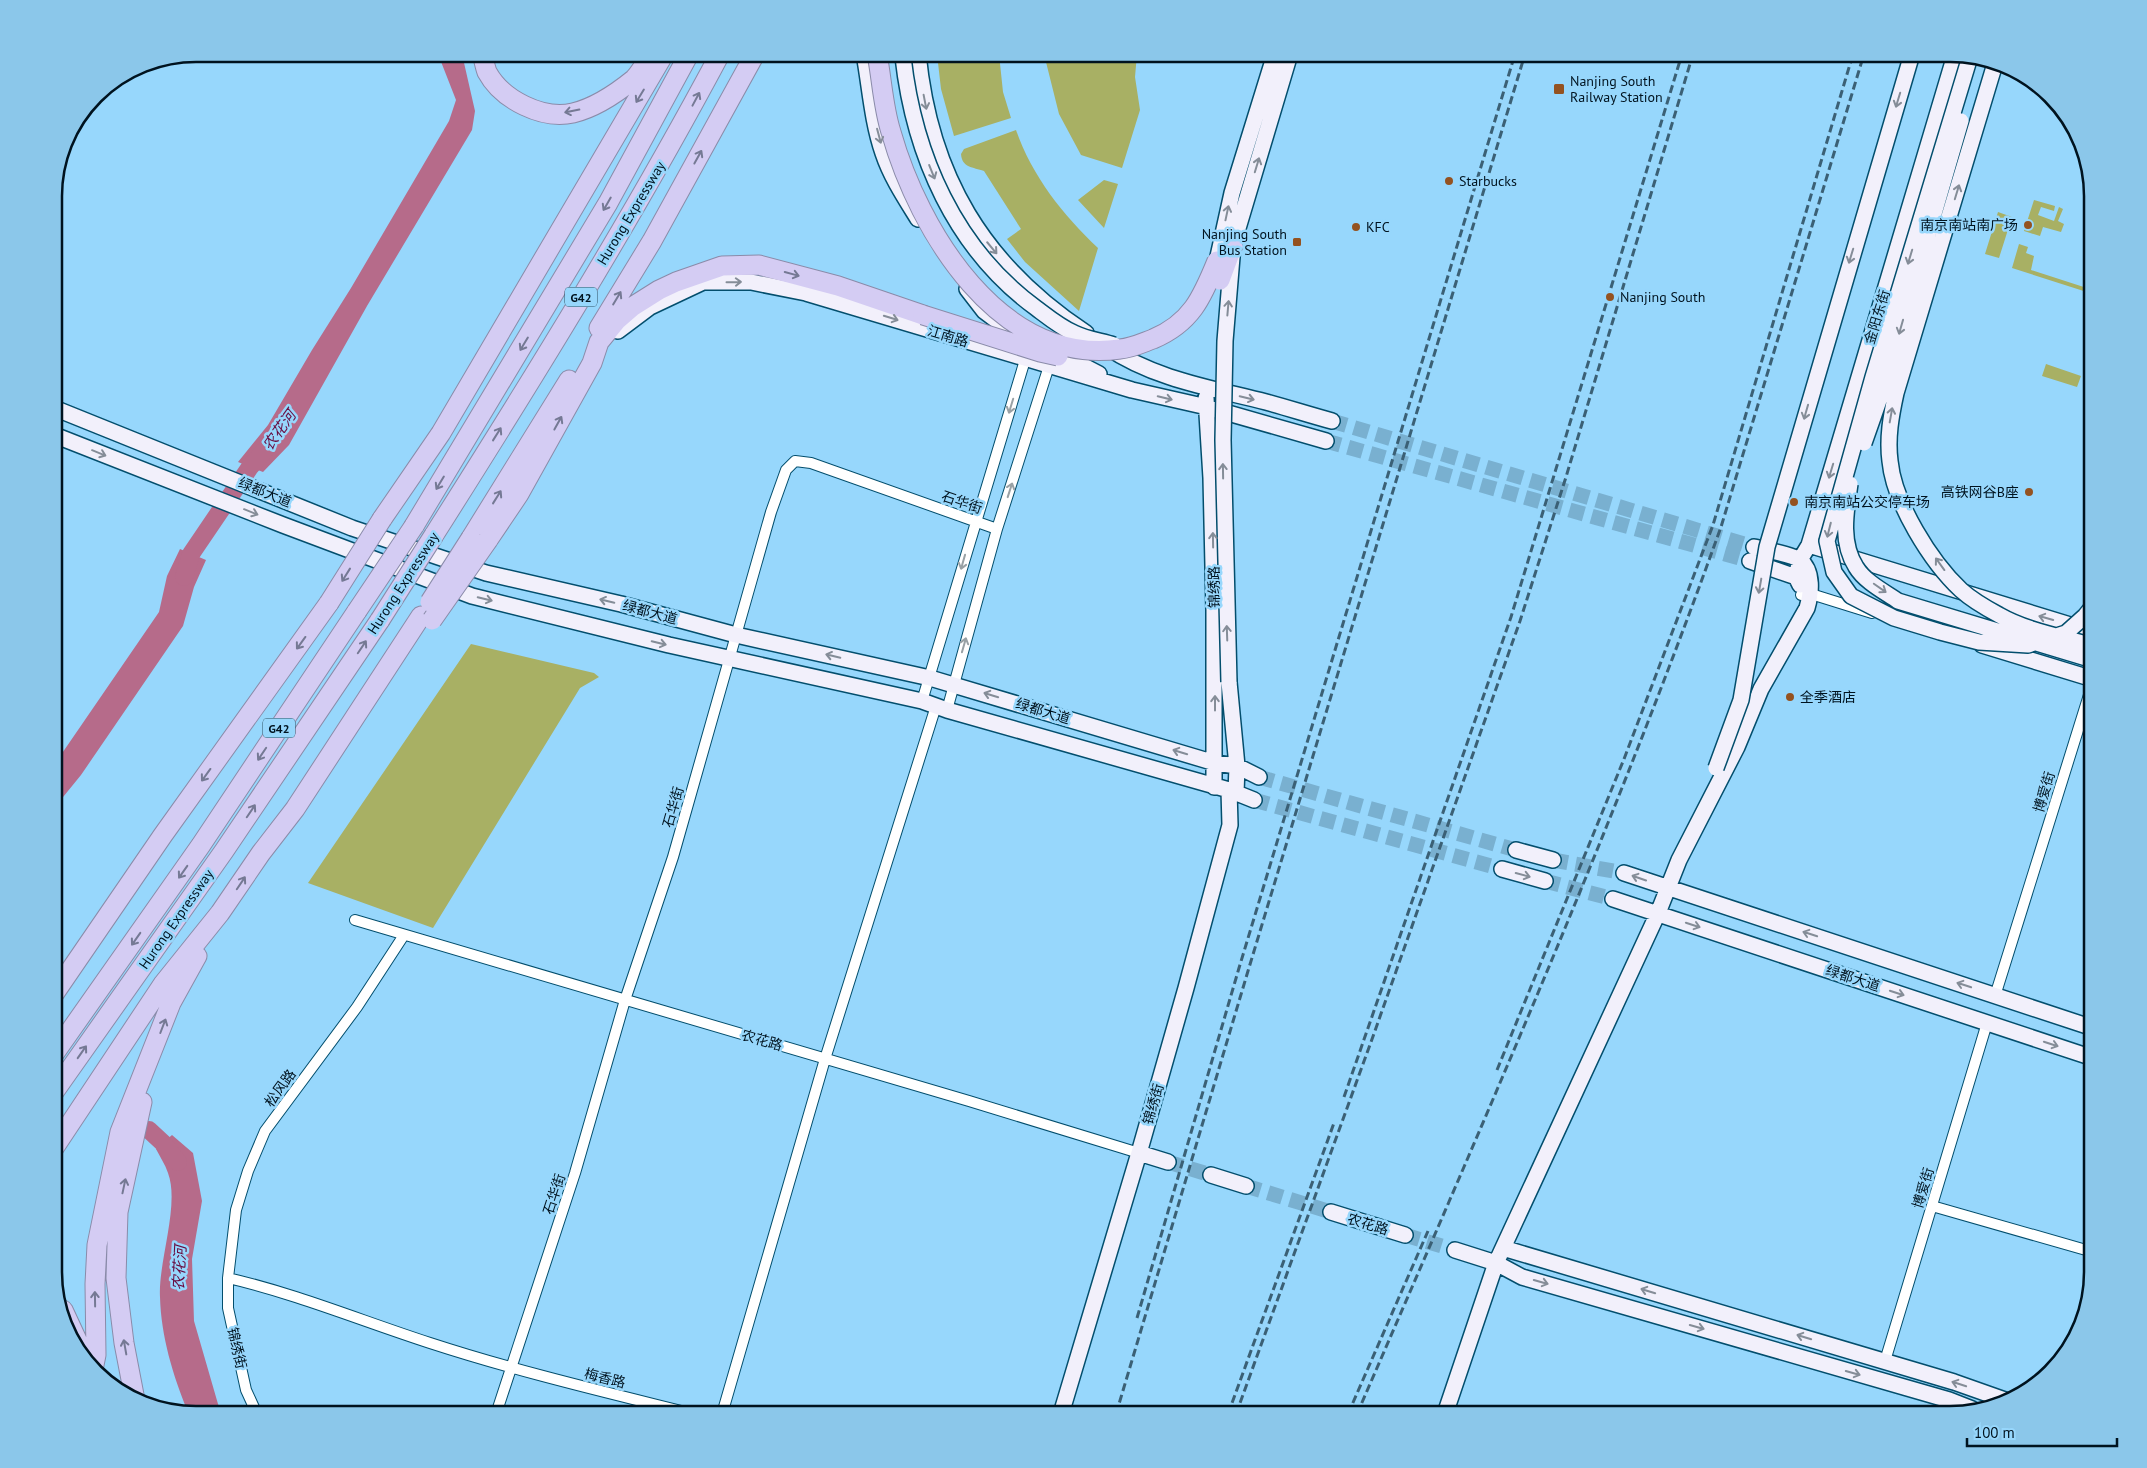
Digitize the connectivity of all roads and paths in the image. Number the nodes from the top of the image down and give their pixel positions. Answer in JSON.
{"nodes":[{"id":1,"x":484,"y":62,"type":"edge"},
{"id":2,"x":646,"y":62,"type":"edge"},
{"id":3,"x":659,"y":62,"type":"edge"},
{"id":4,"x":684,"y":62,"type":"edge"},
{"id":5,"x":716,"y":62,"type":"edge"},
{"id":6,"x":751,"y":62,"type":"edge"},
{"id":7,"x":865,"y":62,"type":"edge"},
{"id":8,"x":878,"y":62,"type":"edge"},
{"id":9,"x":904,"y":62,"type":"edge"},
{"id":10,"x":919,"y":62,"type":"edge"},
{"id":11,"x":1273,"y":62,"type":"edge"},
{"id":12,"x":1288,"y":62,"type":"edge"},
{"id":13,"x":1910,"y":62,"type":"edge"},
{"id":14,"x":1953,"y":62,"type":"edge"},
{"id":15,"x":1968,"y":64,"type":"edge"},
{"id":16,"x":1977,"y":66,"type":"edge"},
{"id":17,"x":1993,"y":70,"type":"edge"},
{"id":18,"x":665,"y":97,"type":"junction"},
{"id":19,"x":1233,"y":246,"type":"junction"},
{"id":20,"x":1217,"y":261,"type":"junction"},
{"id":21,"x":1214,"y":292,"type":"junction"},
{"id":22,"x":1183,"y":332,"type":"junction"},
{"id":23,"x":1134,"y":346,"type":"junction"},
{"id":24,"x":1026,"y":360,"type":"junction"},
{"id":25,"x":592,"y":363,"type":"junction"},
{"id":26,"x":1049,"y":366,"type":"junction"},
{"id":27,"x":1204,"y":388,"type":"junction"},
{"id":28,"x":1132,"y":390,"type":"junction"},
{"id":29,"x":1207,"y":407,"type":"junction"},
{"id":30,"x":63,"y":412,"type":"edge"},
{"id":31,"x":1332,"y":422,"type":"tunnel mouth"},
{"id":32,"x":441,"y":433,"type":"junction"},
{"id":33,"x":63,"y":438,"type":"edge"},
{"id":34,"x":1326,"y":441,"type":"tunnel mouth"},
{"id":35,"x":975,"y":522,"type":"junction"},
{"id":36,"x":997,"y":529,"type":"junction"},
{"id":37,"x":480,"y":539,"type":"junction"},
{"id":38,"x":1809,"y":545,"type":"junction"},
{"id":39,"x":1800,"y":560,"type":"junction"},
{"id":40,"x":1796,"y":577,"type":"junction"},
{"id":41,"x":1806,"y":594,"type":"junction"},
{"id":42,"x":2084,"y":615,"type":"edge"},
{"id":43,"x":2084,"y":629,"type":"edge"},
{"id":44,"x":1940,"y":632,"type":"junction"},
{"id":45,"x":736,"y":635,"type":"junction"},
{"id":46,"x":2084,"y":643,"type":"edge"},
{"id":47,"x":730,"y":657,"type":"junction"},
{"id":48,"x":2084,"y":657,"type":"edge"},
{"id":49,"x":930,"y":678,"type":"junction"},
{"id":50,"x":2084,"y":678,"type":"edge"},
{"id":51,"x":2084,"y":678,"type":"edge"},
{"id":52,"x":953,"y":684,"type":"junction"},
{"id":53,"x":935,"y":705,"type":"junction"},
{"id":54,"x":2084,"y":710,"type":"edge"},
{"id":55,"x":1215,"y":763,"type":"junction"},
{"id":56,"x":1237,"y":766,"type":"junction"},
{"id":57,"x":1259,"y":777,"type":"tunnel mouth"},
{"id":58,"x":1214,"y":787,"type":"junction"},
{"id":59,"x":1232,"y":792,"type":"junction"},
{"id":60,"x":1254,"y":800,"type":"tunnel mouth"},
{"id":61,"x":1691,"y":837,"type":"junction"},
{"id":62,"x":1516,"y":850,"type":"tunnel mouth"},
{"id":63,"x":1553,"y":860,"type":"tunnel mouth"},
{"id":64,"x":1502,"y":869,"type":"tunnel mouth"},
{"id":65,"x":1624,"y":873,"type":"tunnel mouth"},
{"id":66,"x":1545,"y":880,"type":"tunnel mouth"},
{"id":67,"x":1666,"y":887,"type":"junction"},
{"id":68,"x":1613,"y":898,"type":"tunnel mouth"},
{"id":69,"x":118,"y":900,"type":"junction"},
{"id":70,"x":220,"y":913,"type":"junction"},
{"id":71,"x":1658,"y":913,"type":"junction"},
{"id":72,"x":355,"y":920,"type":"dead end"},
{"id":73,"x":404,"y":935,"type":"junction"},
{"id":74,"x":63,"y":964,"type":"edge"},
{"id":75,"x":63,"y":981,"type":"edge"},
{"id":76,"x":1995,"y":996,"type":"junction"},
{"id":77,"x":624,"y":1000,"type":"junction"},
{"id":78,"x":1987,"y":1023,"type":"junction"},
{"id":79,"x":2084,"y":1025,"type":"edge"},
{"id":80,"x":63,"y":1041,"type":"edge"},
{"id":81,"x":154,"y":1050,"type":"junction"},
{"id":82,"x":2084,"y":1055,"type":"edge"},
{"id":83,"x":825,"y":1059,"type":"junction"},
{"id":84,"x":63,"y":1079,"type":"edge"},
{"id":85,"x":63,"y":1134,"type":"edge"},
{"id":86,"x":1139,"y":1153,"type":"junction"},
{"id":87,"x":1168,"y":1162,"type":"tunnel mouth"},
{"id":88,"x":1211,"y":1175,"type":"tunnel mouth"},
{"id":89,"x":1246,"y":1186,"type":"tunnel mouth"},
{"id":90,"x":1932,"y":1206,"type":"junction"},
{"id":91,"x":1331,"y":1212,"type":"tunnel mouth"},
{"id":92,"x":1405,"y":1235,"type":"tunnel mouth"},
{"id":93,"x":1503,"y":1248,"type":"junction"},
{"id":94,"x":2084,"y":1249,"type":"edge"},
{"id":95,"x":1455,"y":1250,"type":"tunnel mouth"},
{"id":96,"x":1496,"y":1263,"type":"junction"},
{"id":97,"x":228,"y":1278,"type":"junction"},
{"id":98,"x":95,"y":1359,"type":"edge"},
{"id":99,"x":1885,"y":1361,"type":"junction"},
{"id":100,"x":511,"y":1366,"type":"junction"},
{"id":101,"x":133,"y":1390,"type":"edge"},
{"id":102,"x":1996,"y":1397,"type":"edge"},
{"id":103,"x":1961,"y":1405,"type":"edge"},
{"id":104,"x":253,"y":1406,"type":"edge"},
{"id":105,"x":498,"y":1406,"type":"edge"},
{"id":106,"x":661,"y":1406,"type":"edge"},
{"id":107,"x":724,"y":1406,"type":"edge"},
{"id":108,"x":1062,"y":1406,"type":"edge"},
{"id":109,"x":1448,"y":1406,"type":"edge"}],
"edges":[{"from":2,"to":1,"type":"highway","one_way":true},
{"from":3,"to":32,"type":"highway","one_way":true},
{"from":4,"to":18,"type":"highway","name":"Hurong Expressway","number":"G42"},
{"from":84,"to":5,"type":"highway","name":"Hurong Expressway","number":"G42","one_way":true,"bridge":true},
{"from":37,"to":6,"type":"highway","one_way":true},
{"from":7,"to":28,"type":"main road","one_way":true},
{"from":8,"to":23,"type":"highway","bridge":true},
{"from":9,"to":23,"type":"main road","one_way":true,"bridge":true},
{"from":10,"to":27,"type":"main road","one_way":true},
{"from":20,"to":11,"type":"main road","one_way":true,"bridge":true},
{"from":19,"to":12,"type":"main road","name":"锦绣街","one_way":true,"bridge":true},
{"from":13,"to":61,"type":"main road","one_way":true,"bridge":true},
{"from":14,"to":38,"type":"main road","name":"金阳东街","one_way":true},
{"from":15,"to":44,"type":"main road","one_way":true,"bridge":true},
{"from":16,"to":48,"type":"main road","one_way":true,"bridge":true},
{"from":46,"to":17,"type":"main road","one_way":true,"bridge":true},
{"from":18,"to":32,"type":"highway"},
{"from":18,"to":80,"type":"highway","name":"Hurong Expressway","number":"G42","one_way":true,"bridge":true},
{"from":19,"to":21,"type":"highway","bridge":true},
{"from":56,"to":19,"type":"main road","name":"锦绣街","one_way":true,"bridge":true},
{"from":20,"to":21,"type":"highway","bridge":true},
{"from":20,"to":23,"type":"highway","bridge":true},
{"from":21,"to":22,"type":"highway"},
{"from":22,"to":23,"type":"highway","bridge":true},
{"from":25,"to":22,"type":"highway","one_way":true,"bridge":true},
{"from":25,"to":24,"type":"main road","name":"江南路","one_way":true},
{"from":24,"to":26,"type":"main road","name":"江南路"},
{"from":24,"to":35,"type":"street","one_way":true},
{"from":37,"to":25,"type":"highway","one_way":true},
{"from":26,"to":28,"type":"main road","name":"江南路"},
{"from":36,"to":26,"type":"street","one_way":true},
{"from":27,"to":29,"type":"main road","name":"锦绣路"},
{"from":27,"to":31,"type":"main road","one_way":true},
{"from":28,"to":29,"type":"main road","name":"江南路","one_way":true},
{"from":29,"to":34,"type":"main road","name":"江南路"},
{"from":55,"to":29,"type":"main road","name":"锦绣路","one_way":true},
{"from":45,"to":30,"type":"main road","name":"绿都大道","one_way":true},
{"from":32,"to":69,"type":"highway","one_way":true,"bridge":true},
{"from":33,"to":47,"type":"main road","name":"绿都大道","one_way":true},
{"from":35,"to":36,"type":"street","name":"石华街"},
{"from":35,"to":45,"type":"street","name":"石华街"},
{"from":35,"to":49,"type":"street","one_way":true},
{"from":52,"to":36,"type":"street","one_way":true},
{"from":70,"to":37,"type":"highway","one_way":true,"bridge":true},
{"from":38,"to":39,"type":"main road","name":"金阳东街"},
{"from":43,"to":38,"type":"main road","one_way":true},
{"from":39,"to":40,"type":"main road","name":"金阳东街"},
{"from":39,"to":40,"type":"main road"},
{"from":39,"to":41,"type":"main road"},
{"from":40,"to":41,"type":"main road"},
{"from":41,"to":51,"type":"street"},
{"from":41,"to":61,"type":"main road"},
{"from":42,"to":44,"type":"main road","bridge":true},
{"from":44,"to":50,"type":"main road","bridge":true},
{"from":45,"to":47,"type":"street","name":"石华街"},
{"from":49,"to":45,"type":"main road","name":"绿都大道","one_way":true},
{"from":47,"to":53,"type":"main road","name":"绿都大道"},
{"from":47,"to":77,"type":"street","name":"石华街"},
{"from":49,"to":52,"type":"main road","name":"绿都大道"},
{"from":49,"to":53,"type":"street"},
{"from":52,"to":53,"type":"street"},
{"from":55,"to":52,"type":"main road","name":"绿都大道","one_way":true},
{"from":53,"to":58,"type":"main road","name":"绿都大道"},
{"from":53,"to":83,"type":"street"},
{"from":54,"to":76,"type":"street","name":"博爱街"},
{"from":55,"to":56,"type":"main road","name":"绿都大道"},
{"from":55,"to":58,"type":"main road","name":"锦绣路"},
{"from":56,"to":57,"type":"main road","name":"绿都大道"},
{"from":56,"to":59,"type":"main road","name":"锦绣街"},
{"from":58,"to":59,"type":"main road","name":"绿都大道"},
{"from":59,"to":60,"type":"main road","name":"绿都大道"},
{"from":59,"to":86,"type":"main road","name":"锦绣街"},
{"from":61,"to":67,"type":"main road"},
{"from":62,"to":63,"type":"main road"},
{"from":64,"to":66,"type":"main road","one_way":true},
{"from":67,"to":65,"type":"main road","name":"绿都大道","one_way":true},
{"from":67,"to":71,"type":"main road"},
{"from":76,"to":67,"type":"main road","name":"绿都大道","one_way":true},
{"from":68,"to":71,"type":"main road","name":"绿都大道"},
{"from":69,"to":74,"type":"highway"},
{"from":69,"to":75,"type":"highway"},
{"from":81,"to":70,"type":"highway","one_way":true},
{"from":70,"to":85,"type":"highway"},
{"from":71,"to":78,"type":"main road","name":"绿都大道","one_way":true},
{"from":71,"to":93,"type":"main road"},
{"from":72,"to":73,"type":"street","name":"农花路"},
{"from":73,"to":77,"type":"street","name":"农花路"},
{"from":73,"to":97,"type":"street","name":"松风路"},
{"from":76,"to":79,"type":"main road","name":"绿都大道"},
{"from":77,"to":83,"type":"street","name":"农花路"},
{"from":77,"to":100,"type":"street","name":"石华街"},
{"from":78,"to":82,"type":"main road","name":"绿都大道","one_way":true},
{"from":78,"to":90,"type":"street","name":"博爱街"},
{"from":98,"to":81,"type":"highway","one_way":true},
{"from":101,"to":81,"type":"highway","one_way":true},
{"from":83,"to":86,"type":"street","name":"农花路"},
{"from":83,"to":107,"type":"street"},
{"from":86,"to":87,"type":"main road","name":"农花路"},
{"from":86,"to":108,"type":"main road","name":"锦绣街"},
{"from":88,"to":89,"type":"main road"},
{"from":90,"to":94,"type":"street"},
{"from":90,"to":99,"type":"street","name":"博爱街"},
{"from":91,"to":92,"type":"main road","name":"农花路"},
{"from":93,"to":96,"type":"main road"},
{"from":99,"to":93,"type":"main road","one_way":true},
{"from":95,"to":96,"type":"main road"},
{"from":96,"to":103,"type":"main road","one_way":true},
{"from":96,"to":109,"type":"main road"},
{"from":97,"to":100,"type":"street","name":"梅香路"},
{"from":97,"to":104,"type":"street","name":"锦绣街"},
{"from":102,"to":99,"type":"main road","one_way":true},
{"from":100,"to":105,"type":"street","name":"石华街"},
{"from":100,"to":106,"type":"street","name":"梅香路"}]}
